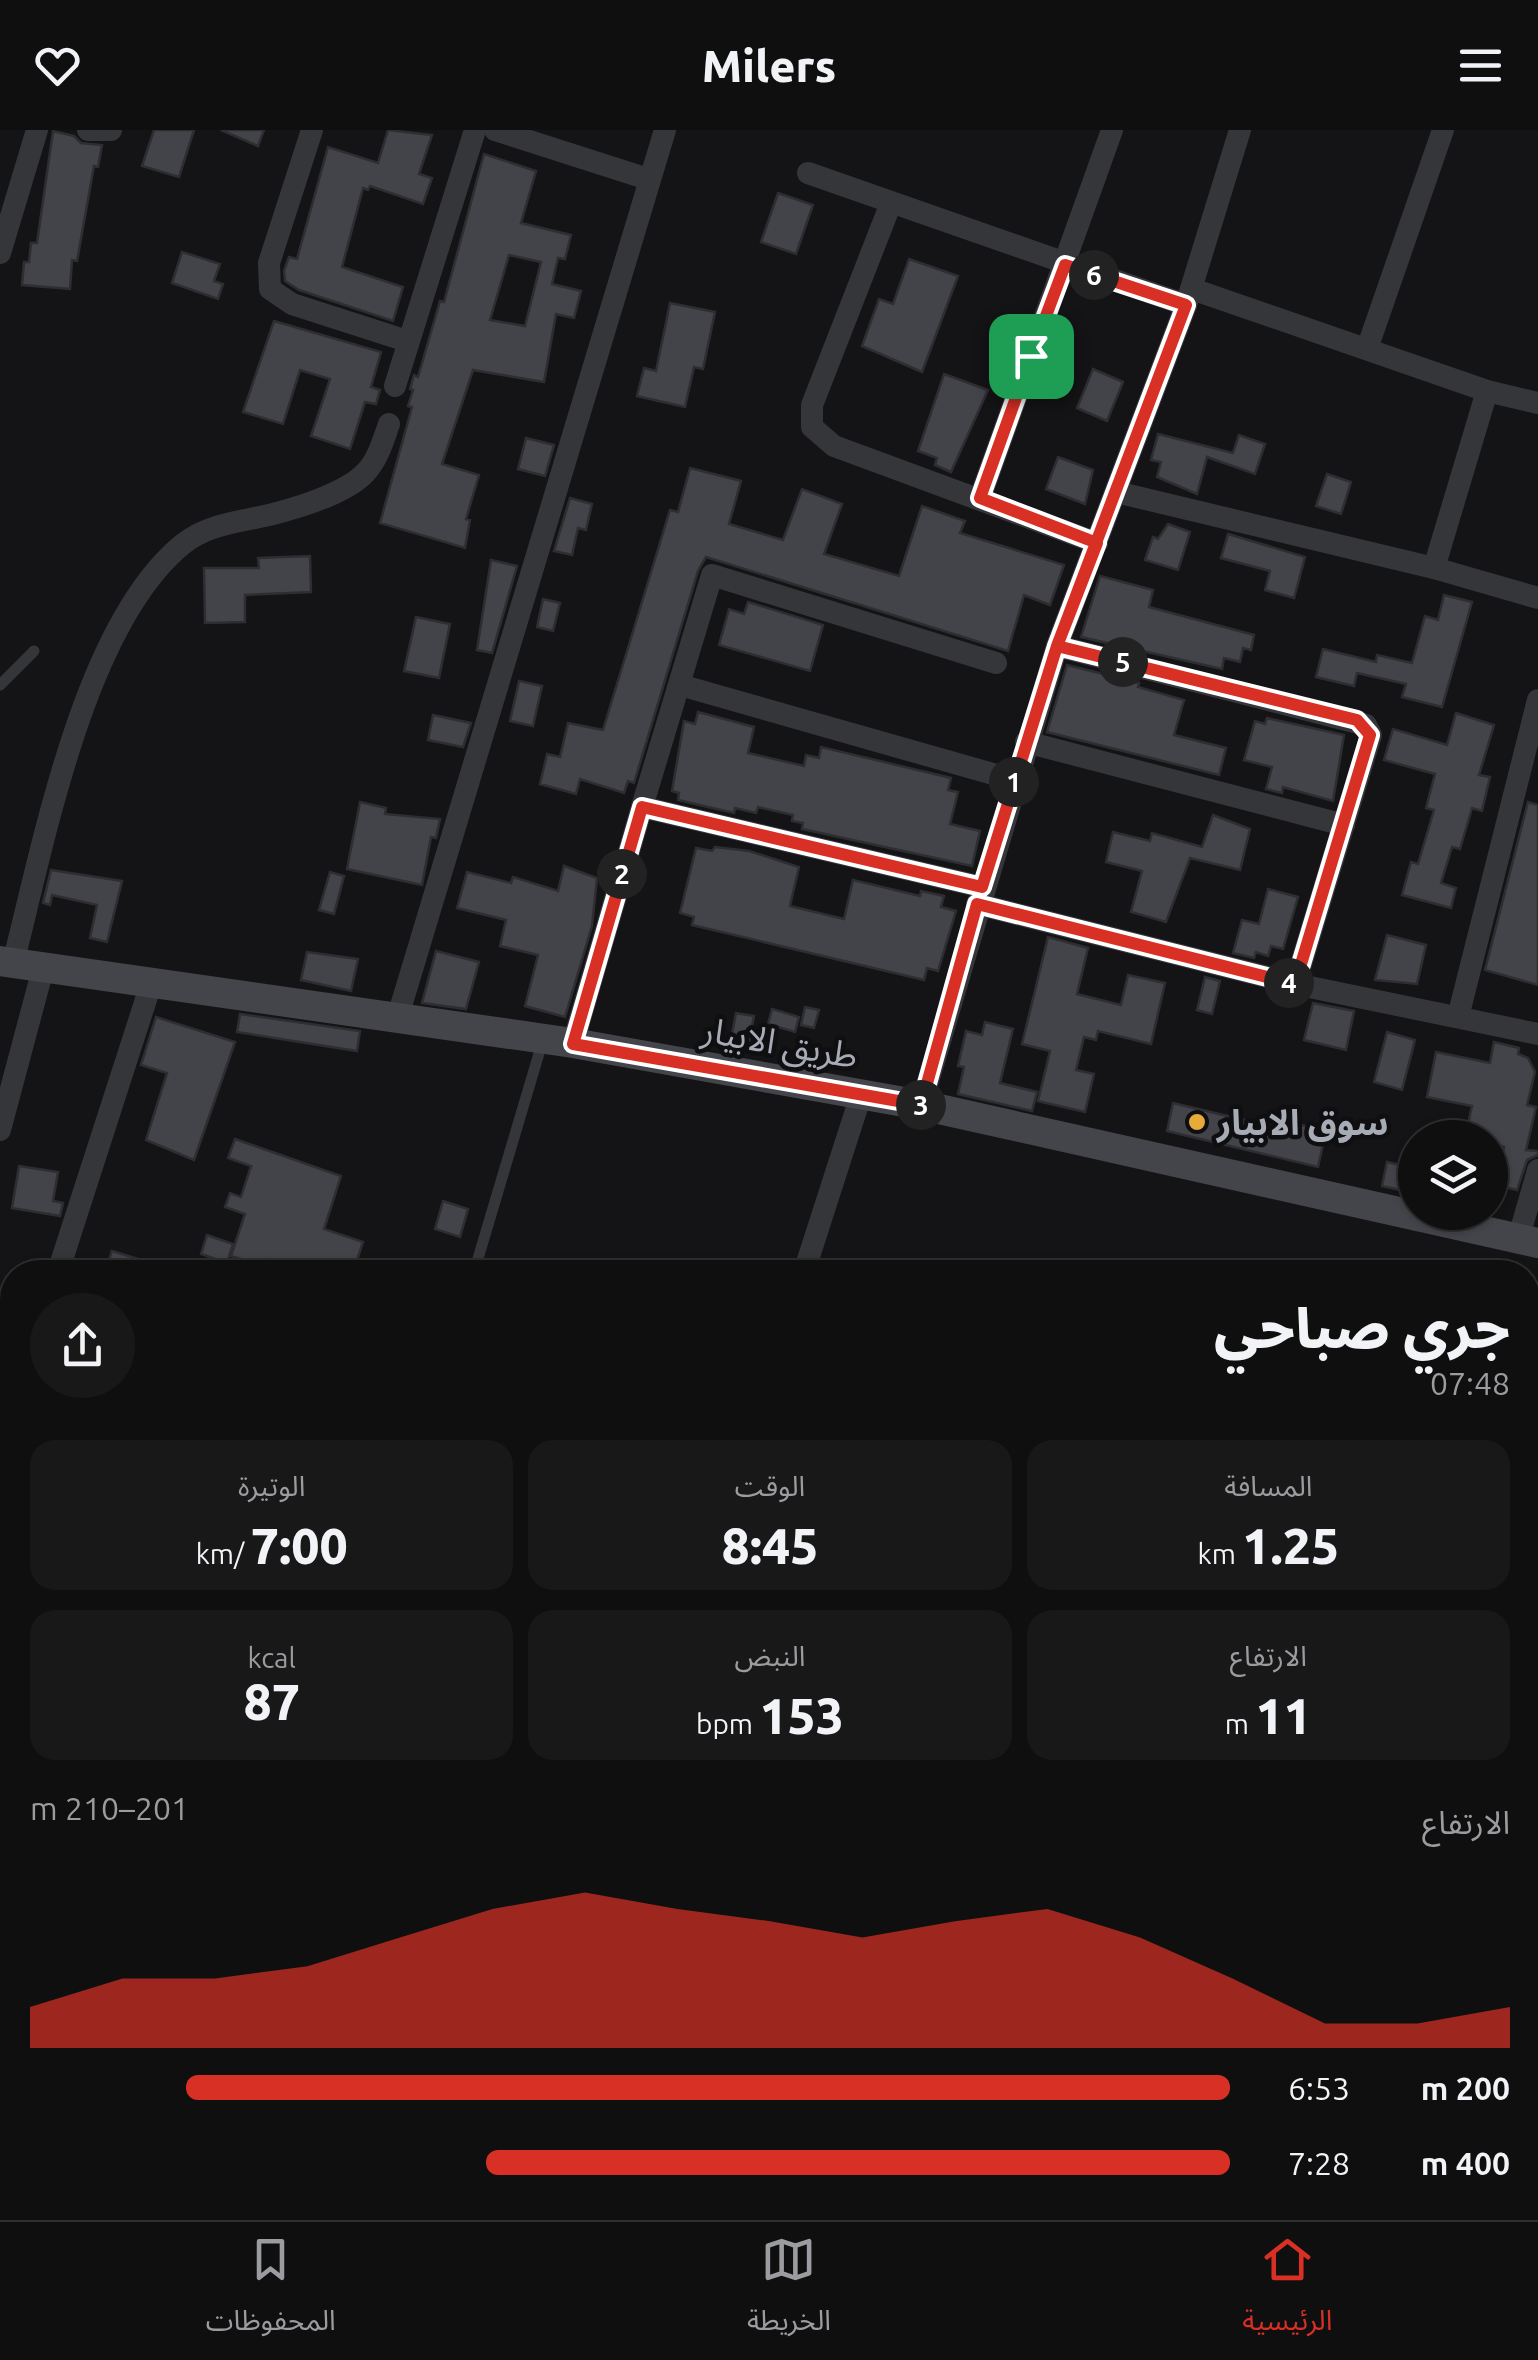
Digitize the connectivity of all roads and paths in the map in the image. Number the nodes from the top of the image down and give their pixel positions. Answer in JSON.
{"nodes":[{"id":1,"x":37,"y":130,"type":"edge"},
{"id":2,"x":88,"y":130,"type":"edge"},
{"id":3,"x":111,"y":130,"type":"edge"},
{"id":4,"x":312,"y":130,"type":"edge"},
{"id":5,"x":475,"y":130,"type":"edge"},
{"id":6,"x":495,"y":130,"type":"edge"},
{"id":7,"x":665,"y":130,"type":"edge"},
{"id":8,"x":1112,"y":130,"type":"edge"},
{"id":9,"x":1443,"y":130,"type":"edge"},
{"id":10,"x":1233,"y":132,"type":"edge"},
{"id":11,"x":524,"y":134,"type":"edge"},
{"id":12,"x":808,"y":173,"type":"dead end"},
{"id":13,"x":648,"y":180,"type":"junction"},
{"id":14,"x":890,"y":203,"type":"junction"},
{"id":15,"x":0,"y":254,"type":"edge"},
{"id":16,"x":1065,"y":265,"type":"junction"},
{"id":17,"x":1189,"y":297,"type":"junction"},
{"id":18,"x":407,"y":342,"type":"junction"},
{"id":19,"x":1368,"y":346,"type":"junction"},
{"id":20,"x":395,"y":386,"type":"dead end"},
{"id":21,"x":1487,"y":391,"type":"junction"},
{"id":22,"x":1538,"y":403,"type":"edge"},
{"id":23,"x":389,"y":424,"type":"dead end"},
{"id":24,"x":1116,"y":492,"type":"junction"},
{"id":25,"x":980,"y":498,"type":"junction"},
{"id":26,"x":1097,"y":543,"type":"junction"},
{"id":27,"x":1434,"y":568,"type":"junction"},
{"id":28,"x":1538,"y":598,"type":"edge"},
{"id":29,"x":1057,"y":646,"type":"junction"},
{"id":30,"x":34,"y":651,"type":"dead end"},
{"id":31,"x":996,"y":663,"type":"dead end"},
{"id":32,"x":0,"y":685,"type":"edge"},
{"id":33,"x":680,"y":685,"type":"junction"},
{"id":34,"x":1538,"y":700,"type":"edge"},
{"id":35,"x":1026,"y":742,"type":"junction"},
{"id":36,"x":1014,"y":780,"type":"junction"},
{"id":37,"x":642,"y":807,"type":"junction"},
{"id":38,"x":1344,"y":825,"type":"junction"},
{"id":39,"x":980,"y":896,"type":"junction"},
{"id":40,"x":6,"y":962,"type":"edge"},
{"id":41,"x":44,"y":965,"type":"junction"},
{"id":42,"x":150,"y":984,"type":"junction"},
{"id":43,"x":1295,"y":984,"type":"junction"},
{"id":44,"x":398,"y":1016,"type":"junction"},
{"id":45,"x":1458,"y":1017,"type":"junction"},
{"id":46,"x":1538,"y":1034,"type":"edge"},
{"id":47,"x":558,"y":1042,"type":"junction"},
{"id":48,"x":861,"y":1095,"type":"junction"},
{"id":49,"x":921,"y":1105,"type":"junction"},
{"id":50,"x":0,"y":1130,"type":"edge"},
{"id":51,"x":1538,"y":1170,"type":"edge"},
{"id":52,"x":1528,"y":1242,"type":"edge"},
{"id":53,"x":62,"y":1260,"type":"edge"},
{"id":54,"x":478,"y":1260,"type":"edge"},
{"id":55,"x":808,"y":1260,"type":"edge"}],
"edges":[{"from":1,"to":15,"type":"street"},
{"from":2,"to":3,"type":"street"},
{"from":4,"to":18,"type":"street"},
{"from":5,"to":18,"type":"street"},
{"from":6,"to":11,"type":"street"},
{"from":7,"to":13,"type":"street"},
{"from":8,"to":16,"type":"street"},
{"from":9,"to":19,"type":"street"},
{"from":10,"to":17,"type":"street"},
{"from":11,"to":13,"type":"street"},
{"from":12,"to":14,"type":"street"},
{"from":13,"to":44,"type":"street"},
{"from":14,"to":16,"type":"street"},
{"from":14,"to":25,"type":"street"},
{"from":16,"to":17,"type":"street"},
{"from":16,"to":25,"type":"street"},
{"from":17,"to":19,"type":"street"},
{"from":17,"to":24,"type":"street"},
{"from":18,"to":20,"type":"street"},
{"from":19,"to":21,"type":"street"},
{"from":21,"to":22,"type":"street"},
{"from":21,"to":27,"type":"street"},
{"from":23,"to":40,"type":"street"},
{"from":24,"to":26,"type":"street"},
{"from":24,"to":27,"type":"street"},
{"from":25,"to":26,"type":"street"},
{"from":26,"to":29,"type":"street"},
{"from":27,"to":28,"type":"street"},
{"from":29,"to":35,"type":"street"},
{"from":29,"to":38,"type":"street"},
{"from":30,"to":32,"type":"lane"},
{"from":31,"to":33,"type":"street"},
{"from":33,"to":36,"type":"street"},
{"from":33,"to":37,"type":"street"},
{"from":34,"to":45,"type":"street"},
{"from":35,"to":36,"type":"street"},
{"from":35,"to":38,"type":"street"},
{"from":36,"to":39,"type":"street"},
{"from":37,"to":39,"type":"street"},
{"from":37,"to":47,"type":"street"},
{"from":38,"to":43,"type":"street"},
{"from":39,"to":43,"type":"street"},
{"from":39,"to":49,"type":"street"},
{"from":40,"to":41,"type":"main road","name":"طريق الابيار"},
{"from":41,"to":42,"type":"main road","name":"طريق الابيار"},
{"from":41,"to":50,"type":"street"},
{"from":42,"to":44,"type":"main road","name":"طريق الابيار"},
{"from":42,"to":53,"type":"street"},
{"from":43,"to":45,"type":"street"},
{"from":44,"to":47,"type":"main road","name":"طريق الابيار"},
{"from":45,"to":46,"type":"street"},
{"from":47,"to":48,"type":"main road","name":"طريق الابيار"},
{"from":47,"to":54,"type":"lane"},
{"from":48,"to":49,"type":"main road","name":"طريق الابيار"},
{"from":48,"to":55,"type":"street"},
{"from":49,"to":52,"type":"main road","name":"طريق الابيار"},
{"from":51,"to":52,"type":"street"}]}
